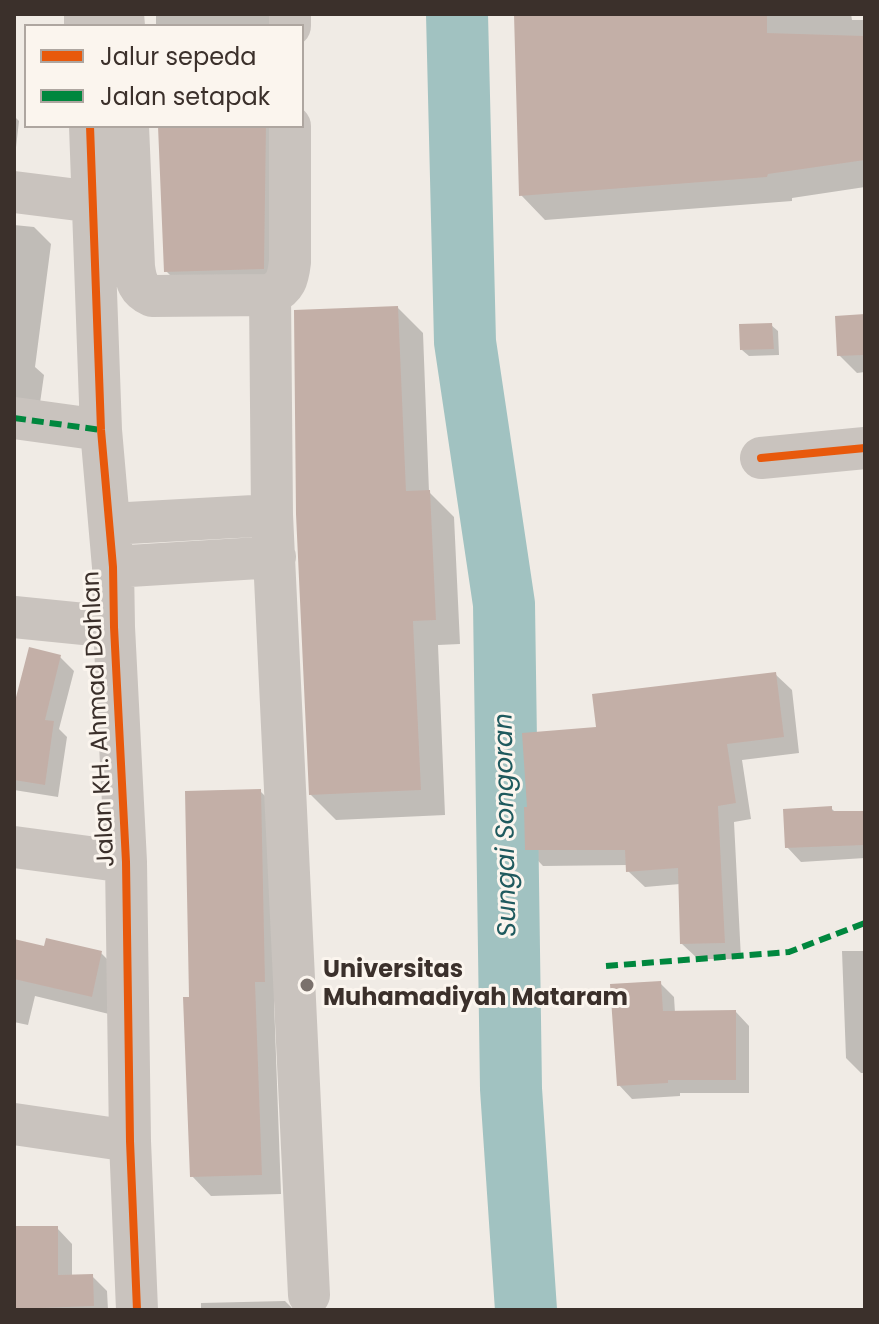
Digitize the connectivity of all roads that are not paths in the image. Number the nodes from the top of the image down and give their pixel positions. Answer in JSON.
{"nodes":[{"id":1,"x":90,"y":128,"type":"edge"},
{"id":2,"x":128,"y":128,"type":"edge"},
{"id":3,"x":290,"y":128,"type":"edge"},
{"id":4,"x":14,"y":192,"type":"edge"},
{"id":5,"x":94,"y":202,"type":"junction"},
{"id":6,"x":270,"y":295,"type":"junction"},
{"id":7,"x":14,"y":418,"type":"edge"},
{"id":8,"x":101,"y":430,"type":"junction"},
{"id":9,"x":865,"y":448,"type":"edge"},
{"id":10,"x":761,"y":458,"type":"dead end"},
{"id":11,"x":272,"y":515,"type":"junction"},
{"id":12,"x":110,"y":524,"type":"junction"},
{"id":13,"x":275,"y":557,"type":"junction"},
{"id":14,"x":113,"y":567,"type":"junction"},
{"id":15,"x":14,"y":617,"type":"edge"},
{"id":16,"x":114,"y":627,"type":"junction"},
{"id":17,"x":14,"y":847,"type":"edge"},
{"id":18,"x":126,"y":862,"type":"junction"},
{"id":19,"x":14,"y":1124,"type":"edge"},
{"id":20,"x":130,"y":1141,"type":"junction"},
{"id":21,"x":309,"y":1295,"type":"dead end"},
{"id":22,"x":137,"y":1310,"type":"edge"}],
"edges":[{"from":1,"to":5,"type":"street","name":"Jalan KH. Ahmad Dahlan"},
{"from":2,"to":6,"type":"street"},
{"from":3,"to":6,"type":"street"},
{"from":4,"to":5,"type":"street"},
{"from":5,"to":8,"type":"street","name":"Jalan KH. Ahmad Dahlan"},
{"from":6,"to":11,"type":"street"},
{"from":7,"to":8,"type":"street"},
{"from":8,"to":12,"type":"street","name":"Jalan KH. Ahmad Dahlan"},
{"from":9,"to":10,"type":"street"},
{"from":11,"to":12,"type":"street"},
{"from":11,"to":13,"type":"street"},
{"from":12,"to":14,"type":"street","name":"Jalan KH. Ahmad Dahlan"},
{"from":13,"to":14,"type":"street"},
{"from":13,"to":21,"type":"street"},
{"from":14,"to":16,"type":"street","name":"Jalan KH. Ahmad Dahlan"},
{"from":15,"to":16,"type":"street"},
{"from":16,"to":18,"type":"street","name":"Jalan KH. Ahmad Dahlan"},
{"from":17,"to":18,"type":"street"},
{"from":18,"to":20,"type":"street","name":"Jalan KH. Ahmad Dahlan"},
{"from":19,"to":20,"type":"street"},
{"from":20,"to":22,"type":"street","name":"Jalan KH. Ahmad Dahlan"}]}
